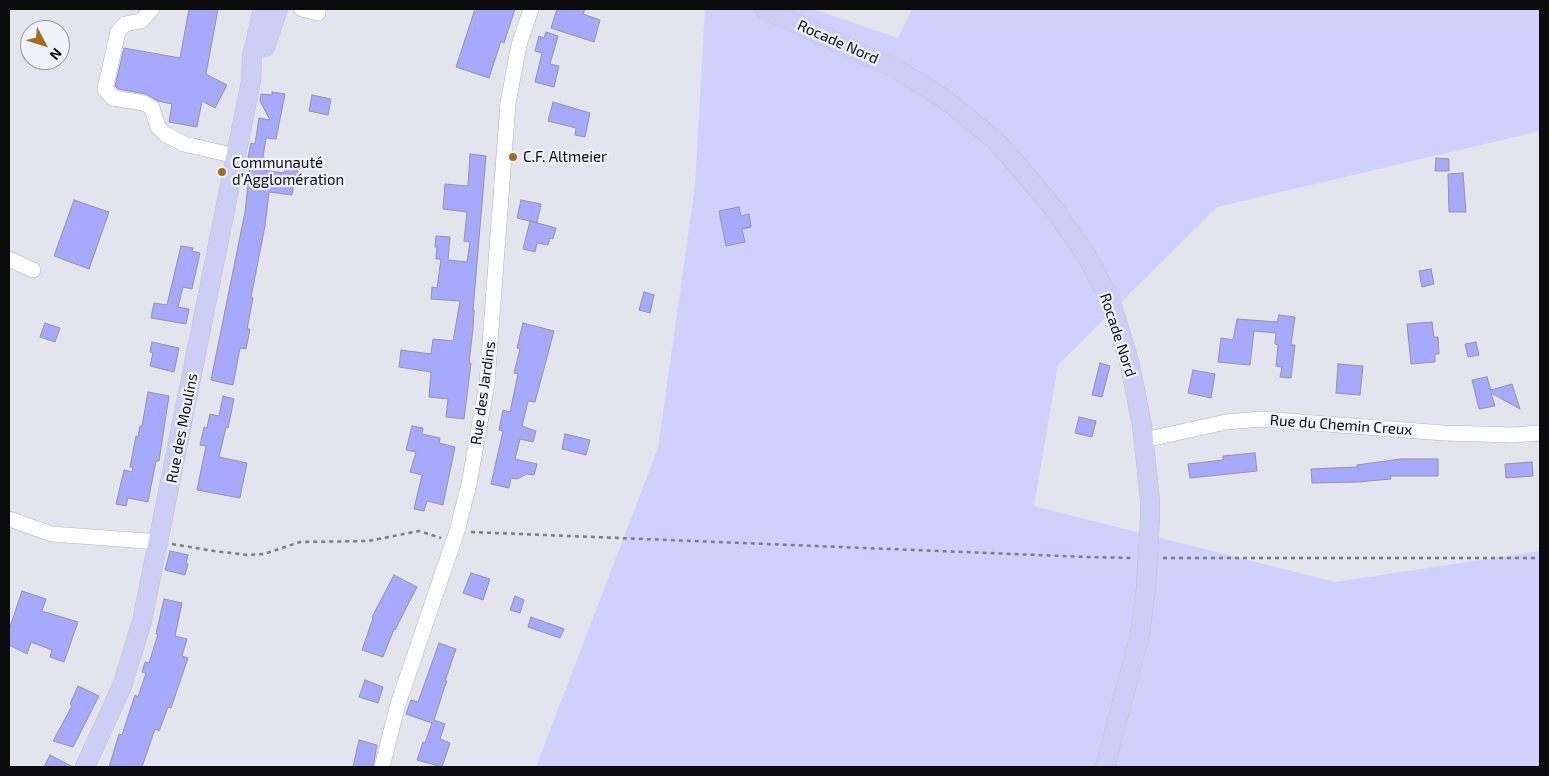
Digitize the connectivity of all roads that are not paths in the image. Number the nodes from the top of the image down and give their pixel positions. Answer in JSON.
{"nodes":[{"id":1,"x":152,"y":9,"type":"edge"},
{"id":2,"x":263,"y":9,"type":"edge"},
{"id":3,"x":278,"y":9,"type":"edge"},
{"id":4,"x":302,"y":9,"type":"edge"},
{"id":5,"x":531,"y":9,"type":"edge"},
{"id":6,"x":764,"y":9,"type":"edge"},
{"id":7,"x":318,"y":13,"type":"dead end"},
{"id":8,"x":251,"y":81,"type":"junction"},
{"id":9,"x":236,"y":156,"type":"junction"},
{"id":10,"x":9,"y":259,"type":"edge"},
{"id":11,"x":33,"y":270,"type":"dead end"},
{"id":12,"x":1540,"y":433,"type":"edge"},
{"id":13,"x":1144,"y":440,"type":"junction"},
{"id":14,"x":9,"y":519,"type":"edge"},
{"id":15,"x":160,"y":542,"type":"junction"},
{"id":16,"x":86,"y":767,"type":"edge"},
{"id":17,"x":382,"y":767,"type":"edge"},
{"id":18,"x":1104,"y":767,"type":"edge"}],
"edges":[{"from":1,"to":9,"type":"street"},
{"from":2,"to":8,"type":"main road","name":"Rue des Moulins"},
{"from":3,"to":8,"type":"main road","name":"Rue des Moulins"},
{"from":4,"to":7,"type":"street"},
{"from":5,"to":17,"type":"street","name":"Rue des Jardins"},
{"from":6,"to":13,"type":"main road","name":"Rocade Nord"},
{"from":8,"to":9,"type":"main road","name":"Rue des Moulins"},
{"from":9,"to":15,"type":"main road","name":"Rue des Moulins"},
{"from":10,"to":11,"type":"street"},
{"from":12,"to":13,"type":"street","name":"Rue du Chemin Creux"},
{"from":13,"to":18,"type":"main road","name":"Rocade Nord","bridge":true},
{"from":14,"to":15,"type":"street"},
{"from":15,"to":16,"type":"main road","name":"Rue des Moulins"}]}
